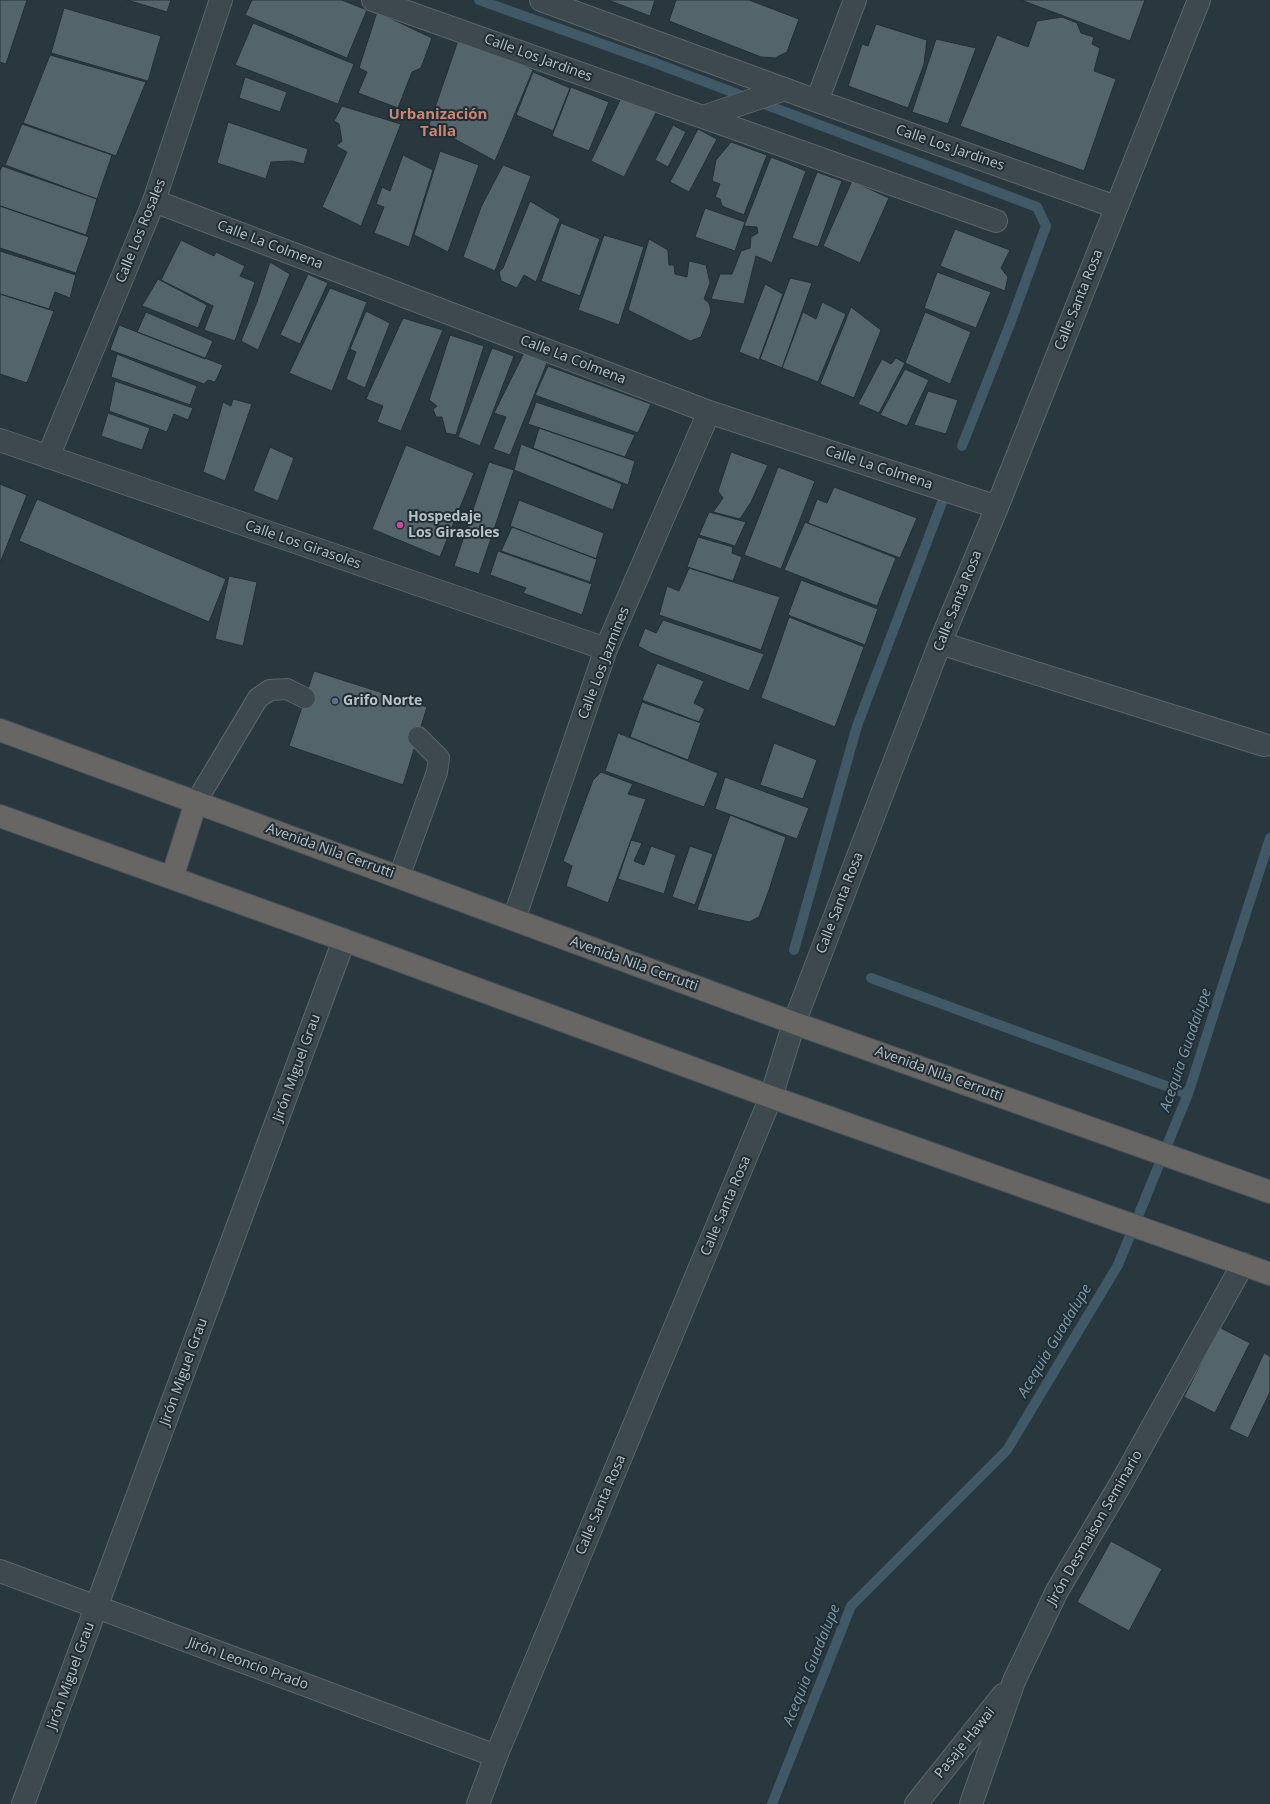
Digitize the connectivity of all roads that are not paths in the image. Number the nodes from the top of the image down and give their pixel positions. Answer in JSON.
{"nodes":[{"id":1,"x":221,"y":0,"type":"edge"},
{"id":2,"x":373,"y":0,"type":"edge"},
{"id":3,"x":541,"y":0,"type":"edge"},
{"id":4,"x":855,"y":0,"type":"edge"},
{"id":5,"x":1199,"y":0,"type":"edge"},
{"id":6,"x":785,"y":89,"type":"junction"},
{"id":7,"x":817,"y":101,"type":"junction"},
{"id":8,"x":703,"y":117,"type":"junction"},
{"id":9,"x":154,"y":201,"type":"junction"},
{"id":10,"x":1116,"y":206,"type":"junction"},
{"id":11,"x":996,"y":221,"type":"dead end"},
{"id":12,"x":709,"y":412,"type":"junction"},
{"id":13,"x":0,"y":440,"type":"edge"},
{"id":14,"x":48,"y":457,"type":"junction"},
{"id":15,"x":997,"y":507,"type":"junction"},
{"id":16,"x":940,"y":643,"type":"junction"},
{"id":17,"x":606,"y":649,"type":"junction"},
{"id":18,"x":305,"y":698,"type":"dead end"},
{"id":19,"x":0,"y":730,"type":"edge"},
{"id":20,"x":418,"y":737,"type":"dead end"},
{"id":21,"x":1264,"y":746,"type":"dead end"},
{"id":22,"x":196,"y":802,"type":"junction"},
{"id":23,"x":0,"y":816,"type":"edge"},
{"id":24,"x":399,"y":877,"type":"junction"},
{"id":25,"x":172,"y":878,"type":"junction"},
{"id":26,"x":514,"y":919,"type":"junction"},
{"id":27,"x":344,"y":940,"type":"junction"},
{"id":28,"x":794,"y":1023,"type":"junction"},
{"id":29,"x":771,"y":1097,"type":"junction"},
{"id":30,"x":1270,"y":1192,"type":"edge"},
{"id":31,"x":1243,"y":1264,"type":"junction"},
{"id":32,"x":1270,"y":1274,"type":"edge"},
{"id":33,"x":0,"y":1571,"type":"edge"},
{"id":34,"x":96,"y":1607,"type":"junction"},
{"id":35,"x":1014,"y":1681,"type":"junction"},
{"id":36,"x":496,"y":1756,"type":"junction"},
{"id":37,"x":23,"y":1804,"type":"edge"},
{"id":38,"x":478,"y":1804,"type":"edge"},
{"id":39,"x":916,"y":1804,"type":"edge"},
{"id":40,"x":971,"y":1804,"type":"edge"}],
"edges":[{"from":1,"to":9,"type":"street","name":"Calle Los Rosales"},
{"from":2,"to":8,"type":"street","name":"Calle Los Jardines"},
{"from":3,"to":6,"type":"street","name":"Calle Los Jardines"},
{"from":4,"to":7,"type":"street"},
{"from":5,"to":10,"type":"street","name":"Calle Santa Rosa"},
{"from":6,"to":7,"type":"street","name":"Calle Los Jardines"},
{"from":6,"to":8,"type":"street"},
{"from":7,"to":10,"type":"street","name":"Calle Los Jardines"},
{"from":8,"to":11,"type":"street","name":"Calle Los Jardines"},
{"from":9,"to":12,"type":"street","name":"Calle La Colmena"},
{"from":9,"to":14,"type":"street","name":"Calle Los Rosales"},
{"from":10,"to":15,"type":"street","name":"Calle Santa Rosa"},
{"from":12,"to":15,"type":"street","name":"Calle La Colmena"},
{"from":12,"to":17,"type":"street","name":"Calle Los Jazmines"},
{"from":13,"to":14,"type":"street","name":"Calle Los Girasoles"},
{"from":14,"to":17,"type":"street","name":"Calle Los Girasoles"},
{"from":15,"to":16,"type":"street","name":"Calle Santa Rosa"},
{"from":16,"to":21,"type":"street"},
{"from":16,"to":28,"type":"street","name":"Calle Santa Rosa"},
{"from":17,"to":26,"type":"street","name":"Calle Los Jazmines"},
{"from":18,"to":22,"type":"lane"},
{"from":19,"to":22,"type":"highway","name":"Avenida Nila Cerrutti"},
{"from":20,"to":24,"type":"lane"},
{"from":22,"to":24,"type":"highway","name":"Avenida Nila Cerrutti"},
{"from":22,"to":25,"type":"highway"},
{"from":23,"to":25,"type":"highway"},
{"from":24,"to":26,"type":"highway","name":"Avenida Nila Cerrutti"},
{"from":25,"to":27,"type":"highway"},
{"from":26,"to":28,"type":"highway","name":"Avenida Nila Cerrutti"},
{"from":27,"to":29,"type":"highway"},
{"from":27,"to":34,"type":"street","name":"Jirón Miguel Grau"},
{"from":28,"to":29,"type":"street","name":"Calle Santa Rosa"},
{"from":28,"to":30,"type":"highway","name":"Avenida Nila Cerrutti"},
{"from":29,"to":31,"type":"highway"},
{"from":29,"to":36,"type":"street","name":"Calle Santa Rosa"},
{"from":31,"to":32,"type":"highway"},
{"from":31,"to":35,"type":"street","name":"Jirón Desmaison Seminario"},
{"from":33,"to":34,"type":"street","name":"Jirón Leoncio Prado"},
{"from":34,"to":36,"type":"street","name":"Jirón Leoncio Prado"},
{"from":34,"to":37,"type":"street","name":"Jirón Miguel Grau"},
{"from":35,"to":39,"type":"street","name":"Pasaje Hawai"},
{"from":35,"to":40,"type":"street","name":"Jirón Desmaison Seminario"},
{"from":36,"to":38,"type":"street","name":"Calle Santa Rosa"}]}
